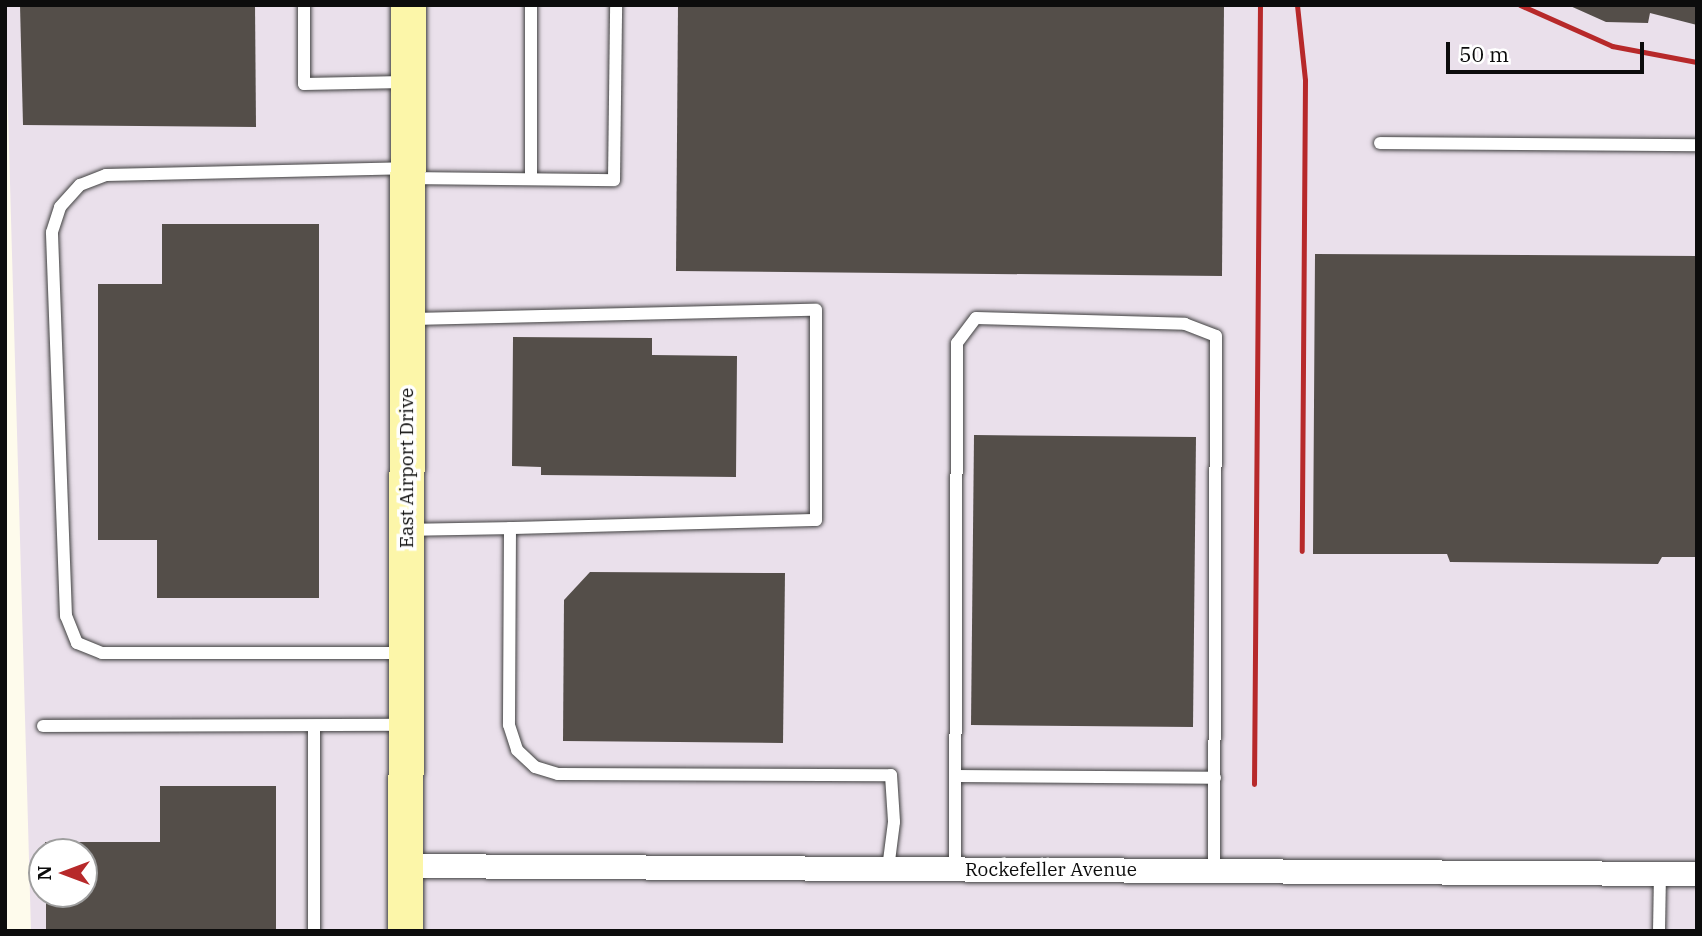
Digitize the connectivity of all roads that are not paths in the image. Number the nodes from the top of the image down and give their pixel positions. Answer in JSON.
{"nodes":[{"id":1,"x":304,"y":5,"type":"edge"},
{"id":2,"x":408,"y":5,"type":"edge"},
{"id":3,"x":531,"y":5,"type":"edge"},
{"id":4,"x":616,"y":5,"type":"edge"},
{"id":5,"x":408,"y":82,"type":"junction"},
{"id":6,"x":1380,"y":143,"type":"dead end"},
{"id":7,"x":1697,"y":145,"type":"edge"},
{"id":8,"x":407,"y":173,"type":"junction"},
{"id":9,"x":531,"y":179,"type":"junction"},
{"id":10,"x":407,"y":319,"type":"junction"},
{"id":11,"x":510,"y":528,"type":"junction"},
{"id":12,"x":407,"y":530,"type":"junction"},
{"id":13,"x":406,"y":653,"type":"junction"},
{"id":14,"x":406,"y":725,"type":"junction"},
{"id":15,"x":43,"y":726,"type":"dead end"},
{"id":16,"x":314,"y":726,"type":"junction"},
{"id":17,"x":956,"y":776,"type":"junction"},
{"id":18,"x":1215,"y":778,"type":"junction"},
{"id":19,"x":406,"y":866,"type":"junction"},
{"id":20,"x":888,"y":869,"type":"junction"},
{"id":21,"x":955,"y":870,"type":"junction"},
{"id":22,"x":1214,"y":871,"type":"junction"},
{"id":23,"x":1661,"y":874,"type":"junction"},
{"id":24,"x":1697,"y":874,"type":"edge"},
{"id":25,"x":314,"y":931,"type":"edge"},
{"id":26,"x":405,"y":931,"type":"edge"},
{"id":27,"x":1659,"y":931,"type":"edge"}],
"edges":[{"from":1,"to":5,"type":"lane"},
{"from":2,"to":5,"type":"main road","name":"East Airport Drive"},
{"from":3,"to":9,"type":"lane"},
{"from":4,"to":9,"type":"lane"},
{"from":5,"to":8,"type":"main road","name":"East Airport Drive"},
{"from":6,"to":7,"type":"lane"},
{"from":8,"to":9,"type":"lane"},
{"from":8,"to":10,"type":"main road","name":"East Airport Drive"},
{"from":8,"to":13,"type":"lane"},
{"from":10,"to":11,"type":"lane"},
{"from":10,"to":12,"type":"main road","name":"East Airport Drive"},
{"from":11,"to":12,"type":"lane"},
{"from":11,"to":20,"type":"lane"},
{"from":12,"to":13,"type":"main road","name":"East Airport Drive"},
{"from":13,"to":14,"type":"main road","name":"East Airport Drive"},
{"from":14,"to":16,"type":"lane"},
{"from":14,"to":19,"type":"main road","name":"East Airport Drive"},
{"from":15,"to":16,"type":"lane"},
{"from":16,"to":25,"type":"lane"},
{"from":17,"to":18,"type":"lane"},
{"from":17,"to":18,"type":"lane"},
{"from":17,"to":21,"type":"lane"},
{"from":18,"to":22,"type":"lane"},
{"from":19,"to":20,"type":"street","name":"Rockefeller Avenue"},
{"from":19,"to":26,"type":"main road","name":"East Airport Drive"},
{"from":20,"to":21,"type":"street","name":"Rockefeller Avenue"},
{"from":21,"to":22,"type":"street","name":"Rockefeller Avenue"},
{"from":22,"to":23,"type":"street","name":"Rockefeller Avenue"},
{"from":23,"to":24,"type":"street","name":"Rockefeller Avenue"},
{"from":23,"to":27,"type":"lane"}]}
